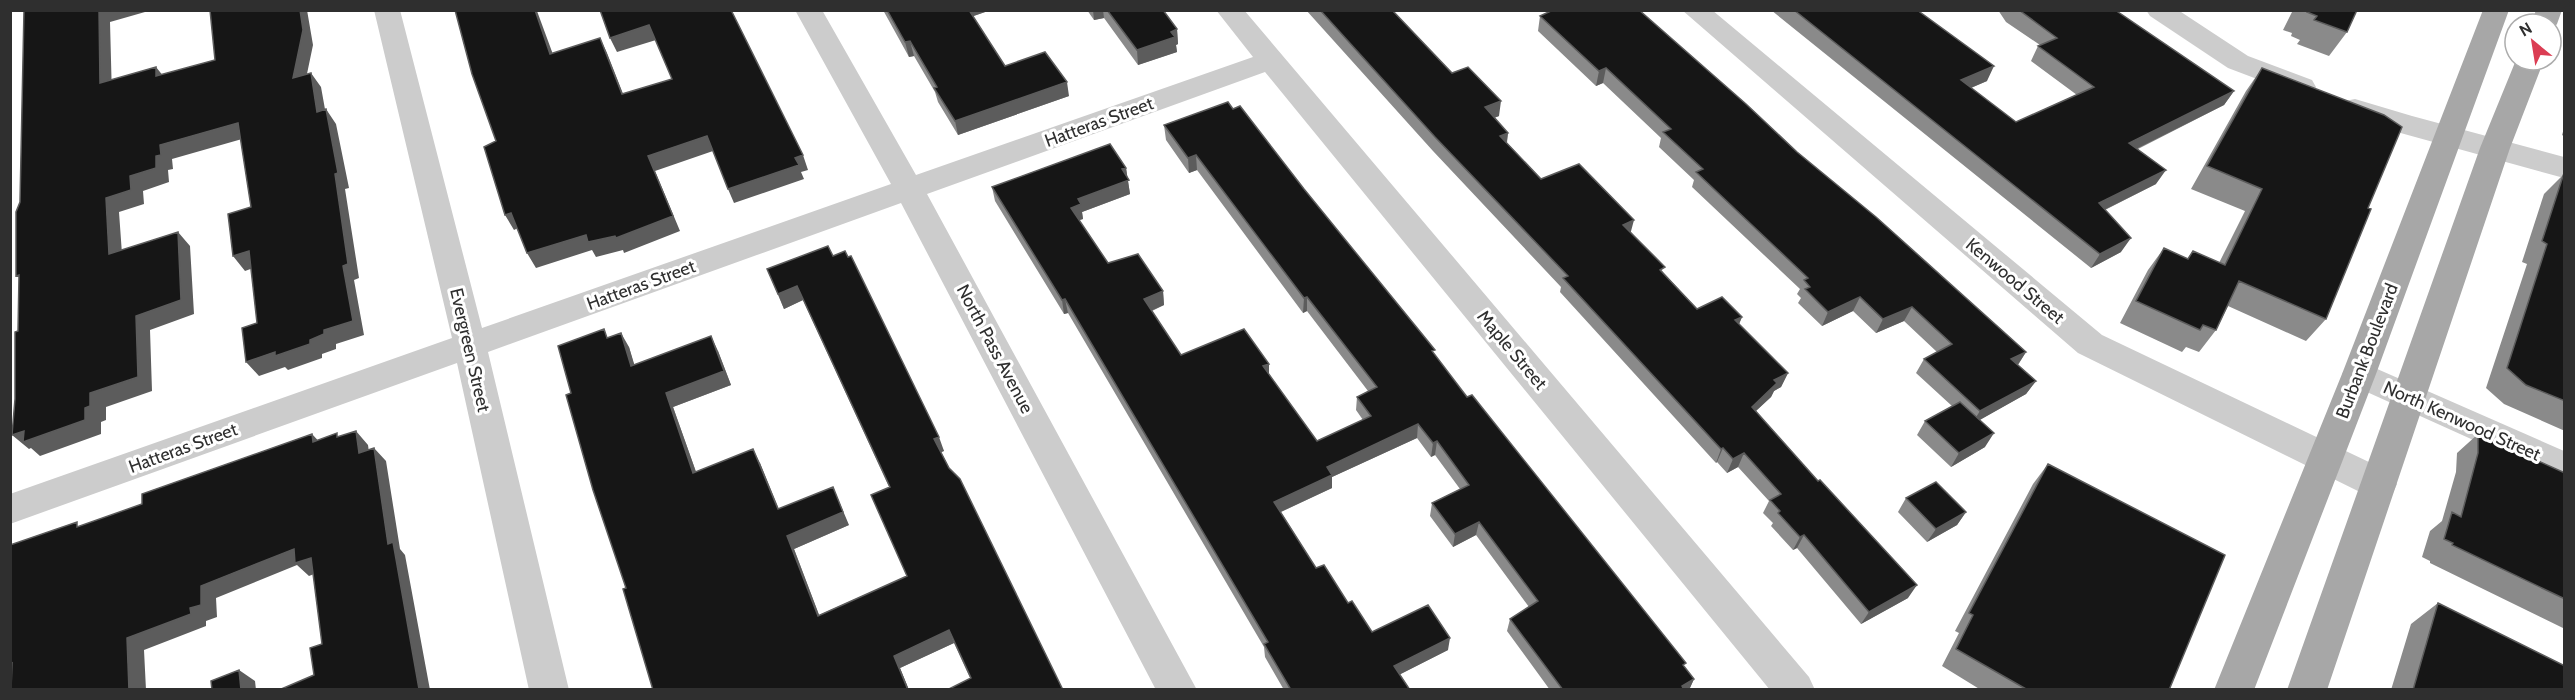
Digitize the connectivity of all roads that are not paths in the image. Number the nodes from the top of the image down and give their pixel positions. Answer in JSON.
{"nodes":[{"id":1,"x":387,"y":10,"type":"edge"},
{"id":2,"x":808,"y":10,"type":"edge"},
{"id":3,"x":1229,"y":10,"type":"edge"},
{"id":4,"x":1695,"y":10,"type":"edge"},
{"id":5,"x":2159,"y":10,"type":"edge"},
{"id":6,"x":2496,"y":10,"type":"edge"},
{"id":7,"x":1271,"y":60,"type":"junction"},
{"id":8,"x":2525,"y":72,"type":"edge"},
{"id":9,"x":2448,"y":136,"type":"junction"},
{"id":10,"x":2495,"y":148,"type":"junction"},
{"id":11,"x":2565,"y":168,"type":"edge"},
{"id":12,"x":909,"y":189,"type":"junction"},
{"id":13,"x":470,"y":346,"type":"junction"},
{"id":14,"x":2359,"y":374,"type":"junction"},
{"id":15,"x":2409,"y":397,"type":"junction"},
{"id":16,"x":2326,"y":459,"type":"junction"},
{"id":17,"x":2565,"y":467,"type":"edge"},
{"id":18,"x":2379,"y":484,"type":"junction"},
{"id":19,"x":10,"y":510,"type":"edge"},
{"id":20,"x":549,"y":690,"type":"edge"},
{"id":21,"x":1177,"y":690,"type":"edge"},
{"id":22,"x":1795,"y":690,"type":"edge"},
{"id":23,"x":2234,"y":690,"type":"edge"},
{"id":24,"x":2307,"y":690,"type":"edge"}],
"edges":[{"from":1,"to":13,"type":"street","name":"Evergreen Street"},
{"from":2,"to":12,"type":"street","name":"North Pass Avenue"},
{"from":3,"to":7,"type":"street","name":"Maple Street"},
{"from":4,"to":16,"type":"street","name":"Kenwood Street"},
{"from":5,"to":9,"type":"street"},
{"from":6,"to":9,"type":"main road","name":"Burbank Boulevard"},
{"from":7,"to":12,"type":"street","name":"Hatteras Street"},
{"from":7,"to":22,"type":"street","name":"Maple Street"},
{"from":8,"to":10,"type":"main road"},
{"from":9,"to":10,"type":"street"},
{"from":9,"to":14,"type":"main road","name":"Burbank Boulevard"},
{"from":10,"to":11,"type":"street"},
{"from":10,"to":15,"type":"main road"},
{"from":12,"to":13,"type":"street","name":"Hatteras Street"},
{"from":12,"to":21,"type":"street","name":"North Pass Avenue"},
{"from":13,"to":19,"type":"street","name":"Hatteras Street"},
{"from":13,"to":20,"type":"street","name":"Evergreen Street"},
{"from":14,"to":15,"type":"street","name":"North Kenwood Street"},
{"from":14,"to":16,"type":"main road","name":"Burbank Boulevard"},
{"from":15,"to":17,"type":"street","name":"North Kenwood Street"},
{"from":15,"to":18,"type":"main road"},
{"from":16,"to":18,"type":"street","name":"Kenwood Street"},
{"from":16,"to":23,"type":"main road","name":"Burbank Boulevard"},
{"from":18,"to":24,"type":"main road"}]}
